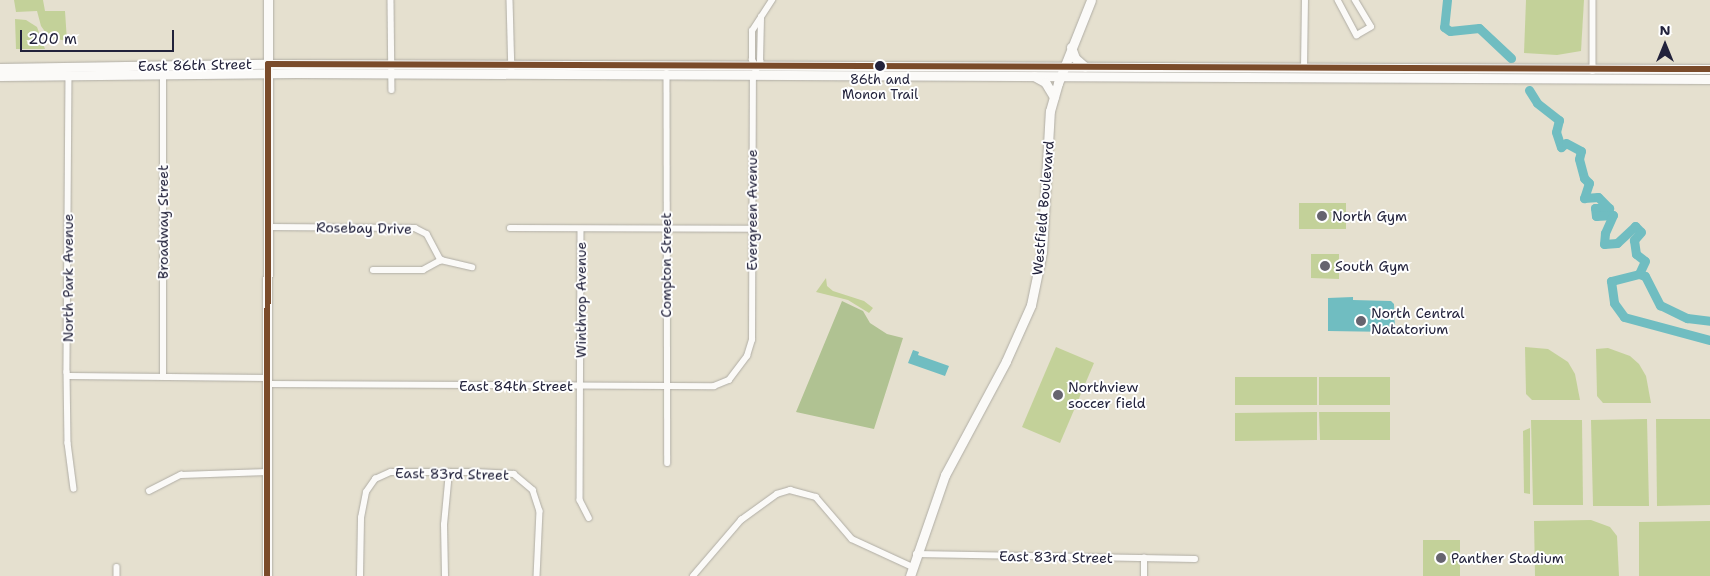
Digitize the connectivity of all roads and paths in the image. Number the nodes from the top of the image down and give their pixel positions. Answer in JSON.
{"nodes":[{"id":1,"x":268,"y":0,"type":"edge"},
{"id":2,"x":391,"y":0,"type":"edge"},
{"id":3,"x":510,"y":0,"type":"edge"},
{"id":4,"x":772,"y":0,"type":"edge"},
{"id":5,"x":1091,"y":0,"type":"edge"},
{"id":6,"x":1305,"y":0,"type":"edge"},
{"id":7,"x":1338,"y":0,"type":"edge"},
{"id":8,"x":1355,"y":0,"type":"edge"},
{"id":9,"x":1593,"y":0,"type":"edge"},
{"id":10,"x":761,"y":17,"type":"junction"},
{"id":11,"x":1071,"y":47,"type":"junction"},
{"id":12,"x":1064,"y":67,"type":"junction"},
{"id":13,"x":1085,"y":67,"type":"junction"},
{"id":14,"x":0,"y":68,"type":"edge"},
{"id":15,"x":268,"y":69,"type":"junction"},
{"id":16,"x":391,"y":69,"type":"junction"},
{"id":17,"x":1710,"y":69,"type":"edge"},
{"id":18,"x":511,"y":70,"type":"junction"},
{"id":19,"x":68,"y":71,"type":"junction"},
{"id":20,"x":163,"y":71,"type":"junction"},
{"id":21,"x":667,"y":71,"type":"junction"},
{"id":22,"x":754,"y":71,"type":"junction"},
{"id":23,"x":1304,"y":71,"type":"junction"},
{"id":24,"x":1593,"y":73,"type":"junction"},
{"id":25,"x":0,"y":76,"type":"edge"},
{"id":26,"x":1034,"y":76,"type":"junction"},
{"id":27,"x":1060,"y":76,"type":"junction"},
{"id":28,"x":1710,"y":79,"type":"edge"},
{"id":29,"x":392,"y":90,"type":"dead end"},
{"id":30,"x":1054,"y":97,"type":"junction"},
{"id":31,"x":268,"y":227,"type":"junction"},
{"id":32,"x":510,"y":228,"type":"dead end"},
{"id":33,"x":581,"y":229,"type":"junction"},
{"id":34,"x":666,"y":229,"type":"junction"},
{"id":35,"x":752,"y":229,"type":"junction"},
{"id":36,"x":441,"y":260,"type":"junction"},
{"id":37,"x":472,"y":267,"type":"dead end"},
{"id":38,"x":373,"y":270,"type":"dead end"},
{"id":39,"x":749,"y":353,"type":"joint"},
{"id":40,"x":69,"y":376,"type":"junction"},
{"id":41,"x":163,"y":377,"type":"junction"},
{"id":42,"x":267,"y":381,"type":"junction"},
{"id":43,"x":667,"y":385,"type":"junction"},
{"id":44,"x":581,"y":386,"type":"junction"},
{"id":45,"x":668,"y":464,"type":"dead end"},
{"id":46,"x":267,"y":472,"type":"junction"},
{"id":47,"x":450,"y":472,"type":"junction"},
{"id":48,"x":74,"y":489,"type":"dead end"},
{"id":49,"x":149,"y":491,"type":"dead end"},
{"id":50,"x":589,"y":518,"type":"dead end"},
{"id":51,"x":916,"y":554,"type":"junction"},
{"id":52,"x":1144,"y":558,"type":"junction"},
{"id":53,"x":1195,"y":559,"type":"dead end"},
{"id":54,"x":117,"y":567,"type":"dead end"},
{"id":55,"x":912,"y":572,"type":"edge"},
{"id":56,"x":118,"y":576,"type":"edge"},
{"id":57,"x":267,"y":576,"type":"edge"},
{"id":58,"x":360,"y":576,"type":"edge"},
{"id":59,"x":445,"y":576,"type":"edge"},
{"id":60,"x":537,"y":576,"type":"edge"},
{"id":61,"x":693,"y":576,"type":"edge"},
{"id":62,"x":1144,"y":576,"type":"edge"}],
"edges":[{"from":1,"to":15,"type":"main road"},
{"from":2,"to":16,"type":"street"},
{"from":3,"to":18,"type":"street"},
{"from":4,"to":10,"type":"street","name":"Evergreen Avenue"},
{"from":5,"to":11,"type":"main road","name":"Westfield Boulevard"},
{"from":6,"to":23,"type":"street"},
{"from":7,"to":8,"type":"street"},
{"from":9,"to":24,"type":"street"},
{"from":10,"to":22,"type":"street","name":"Evergreen Avenue"},
{"from":10,"to":22,"type":"street","name":"Evergreen Avenue"},
{"from":11,"to":12,"type":"main road","name":"Westfield Boulevard"},
{"from":11,"to":13,"type":"main road"},
{"from":12,"to":13,"type":"main road","name":"East 86th Street"},
{"from":12,"to":22,"type":"main road","name":"East 86th Street"},
{"from":12,"to":27,"type":"main road","name":"Westfield Boulevard"},
{"from":13,"to":23,"type":"main road","name":"East 86th Street"},
{"from":14,"to":19,"type":"main road","name":"East 86th Street"},
{"from":15,"to":16,"type":"main road","name":"East 86th Street"},
{"from":15,"to":20,"type":"main road","name":"East 86th Street"},
{"from":15,"to":31,"type":"main road"},
{"from":16,"to":18,"type":"main road","name":"East 86th Street"},
{"from":16,"to":29,"type":"street"},
{"from":17,"to":24,"type":"main road","name":"East 86th Street"},
{"from":18,"to":21,"type":"main road","name":"East 86th Street"},
{"from":19,"to":20,"type":"main road","name":"East 86th Street"},
{"from":19,"to":25,"type":"main road","name":"East 86th Street"},
{"from":19,"to":40,"type":"street","name":"North Park Avenue"},
{"from":20,"to":41,"type":"street","name":"Broadway Street"},
{"from":21,"to":22,"type":"main road","name":"East 86th Street"},
{"from":21,"to":34,"type":"street","name":"Compton Street"},
{"from":22,"to":26,"type":"main road","name":"East 86th Street"},
{"from":22,"to":35,"type":"street","name":"Evergreen Avenue"},
{"from":23,"to":24,"type":"main road","name":"East 86th Street"},
{"from":23,"to":27,"type":"main road","name":"East 86th Street"},
{"from":24,"to":28,"type":"main road","name":"East 86th Street"},
{"from":26,"to":27,"type":"main road","name":"East 86th Street"},
{"from":26,"to":30,"type":"main road"},
{"from":27,"to":30,"type":"main road","name":"Westfield Boulevard"},
{"from":30,"to":51,"type":"main road","name":"Westfield Boulevard"},
{"from":31,"to":36,"type":"street","name":"Rosebay Drive"},
{"from":31,"to":42,"type":"main road"},
{"from":32,"to":33,"type":"street"},
{"from":33,"to":34,"type":"street"},
{"from":33,"to":44,"type":"street","name":"Winthrop Avenue"},
{"from":34,"to":35,"type":"street"},
{"from":34,"to":43,"type":"street","name":"Compton Street"},
{"from":35,"to":39,"type":"street","name":"Evergreen Avenue"},
{"from":36,"to":37,"type":"street"},
{"from":36,"to":38,"type":"street"},
{"from":39,"to":43,"type":"street","name":"East 84th Street"},
{"from":40,"to":41,"type":"street","name":"East 84th Street"},
{"from":40,"to":48,"type":"street","name":"North Park Avenue"},
{"from":41,"to":42,"type":"street","name":"East 84th Street"},
{"from":42,"to":44,"type":"street","name":"East 84th Street"},
{"from":42,"to":46,"type":"main road"},
{"from":43,"to":44,"type":"street","name":"East 84th Street"},
{"from":43,"to":45,"type":"street","name":"Compton Street"},
{"from":44,"to":50,"type":"street","name":"Winthrop Avenue"},
{"from":46,"to":49,"type":"street"},
{"from":46,"to":57,"type":"main road"},
{"from":47,"to":58,"type":"street","name":"East 83rd Street"},
{"from":47,"to":59,"type":"street"},
{"from":47,"to":60,"type":"street","name":"East 83rd Street"},
{"from":51,"to":52,"type":"street","name":"East 83rd Street"},
{"from":51,"to":55,"type":"main road","name":"Westfield Boulevard"},
{"from":52,"to":53,"type":"street","name":"East 83rd Street"},
{"from":52,"to":62,"type":"street"},
{"from":54,"to":56,"type":"street"},
{"from":55,"to":61,"type":"street"}]}
